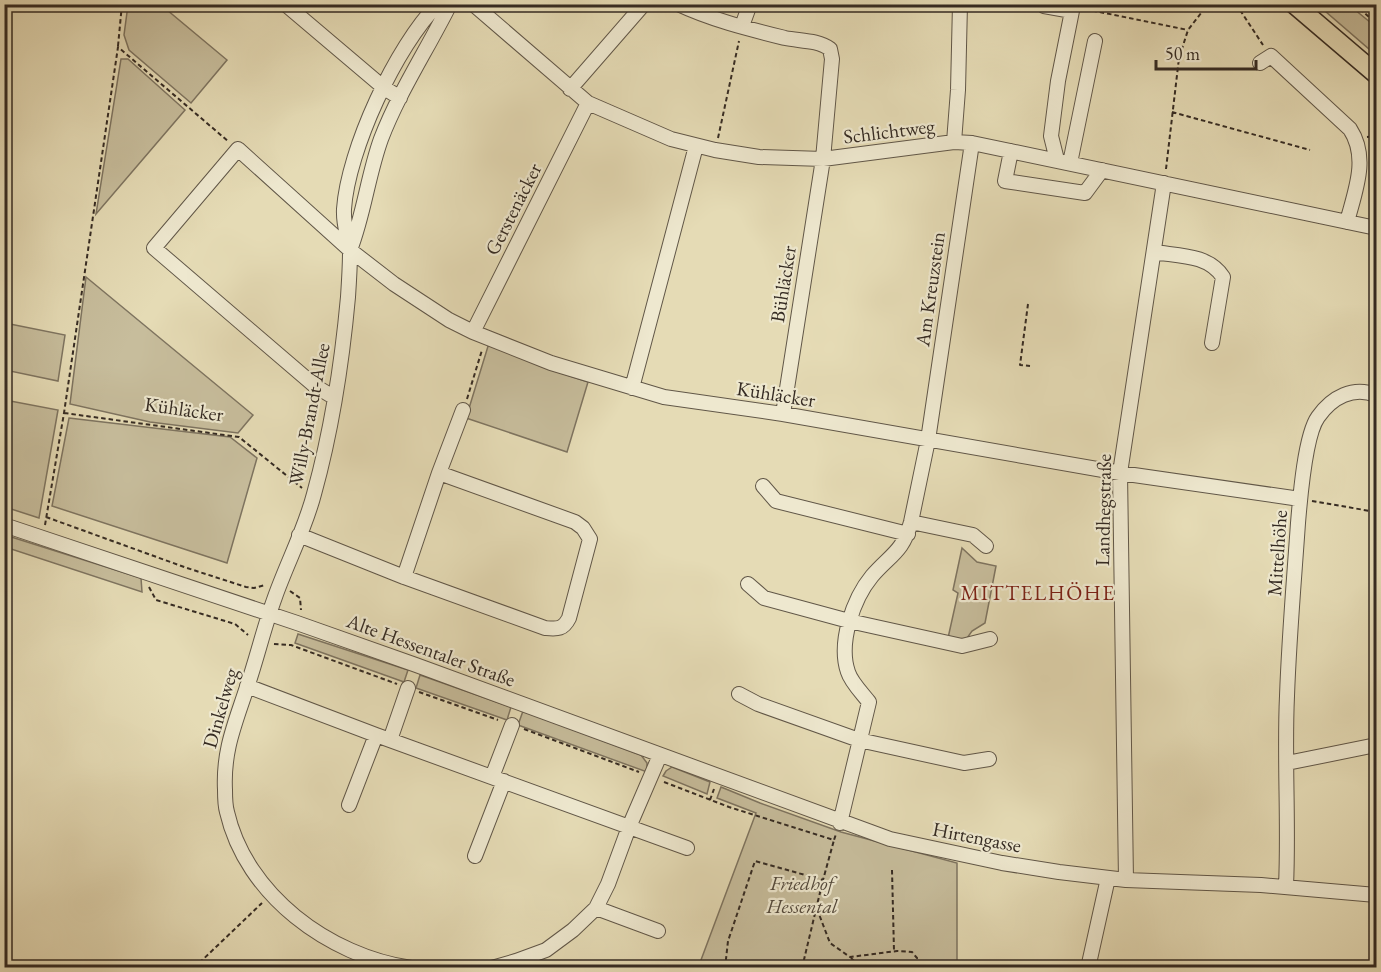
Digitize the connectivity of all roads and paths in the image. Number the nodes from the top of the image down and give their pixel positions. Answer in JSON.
{"nodes":[{"id":1,"x":122,"y":4,"type":"edge"},
{"id":2,"x":285,"y":4,"type":"edge"},
{"id":3,"x":438,"y":4,"type":"edge"},
{"id":4,"x":450,"y":4,"type":"edge"},
{"id":5,"x":473,"y":4,"type":"edge"},
{"id":6,"x":644,"y":4,"type":"edge"},
{"id":7,"x":678,"y":4,"type":"edge"},
{"id":8,"x":750,"y":4,"type":"edge"},
{"id":9,"x":960,"y":4,"type":"edge"},
{"id":10,"x":1083,"y":4,"type":"edge"},
{"id":11,"x":1189,"y":4,"type":"edge"},
{"id":12,"x":1208,"y":4,"type":"edge"},
{"id":13,"x":1236,"y":4,"type":"edge"},
{"id":14,"x":1294,"y":4,"type":"edge"},
{"id":15,"x":1354,"y":4,"type":"edge"},
{"id":16,"x":1044,"y":6,"type":"dead end"},
{"id":17,"x":1200,"y":13,"type":"junction"},
{"id":18,"x":1377,"y":23,"type":"edge"},
{"id":19,"x":742,"y":26,"type":"junction"},
{"id":20,"x":1188,"y":30,"type":"junction"},
{"id":21,"x":1095,"y":41,"type":"dead end"},
{"id":22,"x":118,"y":47,"type":"junction"},
{"id":23,"x":1265,"y":60,"type":"joint"},
{"id":24,"x":1377,"y":74,"type":"edge"},
{"id":25,"x":383,"y":87,"type":"junction"},
{"id":26,"x":570,"y":88,"type":"junction"},
{"id":27,"x":400,"y":98,"type":"junction"},
{"id":28,"x":588,"y":103,"type":"junction"},
{"id":29,"x":1172,"y":112,"type":"junction"},
{"id":30,"x":954,"y":142,"type":"junction"},
{"id":31,"x":972,"y":143,"type":"junction"},
{"id":32,"x":696,"y":146,"type":"junction"},
{"id":33,"x":238,"y":149,"type":"junction"},
{"id":34,"x":715,"y":150,"type":"junction"},
{"id":35,"x":1310,"y":150,"type":"dead end"},
{"id":36,"x":1011,"y":151,"type":"junction"},
{"id":37,"x":823,"y":159,"type":"junction"},
{"id":38,"x":1064,"y":162,"type":"junction"},
{"id":39,"x":1102,"y":170,"type":"junction"},
{"id":40,"x":1164,"y":183,"type":"junction"},
{"id":41,"x":1347,"y":222,"type":"junction"},
{"id":42,"x":1377,"y":228,"type":"edge"},
{"id":43,"x":350,"y":250,"type":"junction"},
{"id":44,"x":1154,"y":252,"type":"junction"},
{"id":45,"x":1028,"y":304,"type":"dead end"},
{"id":46,"x":473,"y":332,"type":"junction"},
{"id":47,"x":487,"y":338,"type":"junction"},
{"id":48,"x":1212,"y":343,"type":"dead end"},
{"id":49,"x":1030,"y":366,"type":"dead end"},
{"id":50,"x":632,"y":388,"type":"junction"},
{"id":51,"x":1377,"y":395,"type":"edge"},
{"id":52,"x":335,"y":398,"type":"junction"},
{"id":53,"x":463,"y":410,"type":"joint"},
{"id":54,"x":64,"y":413,"type":"junction"},
{"id":55,"x":783,"y":414,"type":"junction"},
{"id":56,"x":928,"y":440,"type":"junction"},
{"id":57,"x":439,"y":473,"type":"junction"},
{"id":58,"x":1120,"y":473,"type":"junction"},
{"id":59,"x":763,"y":486,"type":"dead end"},
{"id":60,"x":313,"y":497,"type":"junction"},
{"id":61,"x":1300,"y":499,"type":"junction"},
{"id":62,"x":1377,"y":512,"type":"edge"},
{"id":63,"x":45,"y":517,"type":"junction"},
{"id":64,"x":4,"y":525,"type":"edge"},
{"id":65,"x":910,"y":528,"type":"junction"},
{"id":66,"x":299,"y":535,"type":"junction"},
{"id":67,"x":45,"y":539,"type":"junction"},
{"id":68,"x":986,"y":546,"type":"dead end"},
{"id":69,"x":141,"y":572,"type":"junction"},
{"id":70,"x":404,"y":577,"type":"junction"},
{"id":71,"x":748,"y":584,"type":"dead end"},
{"id":72,"x":280,"y":585,"type":"junction"},
{"id":73,"x":270,"y":615,"type":"junction"},
{"id":74,"x":849,"y":621,"type":"junction"},
{"id":75,"x":297,"y":623,"type":"junction"},
{"id":76,"x":990,"y":639,"type":"dead end"},
{"id":77,"x":260,"y":644,"type":"junction"},
{"id":78,"x":247,"y":686,"type":"junction"},
{"id":79,"x":408,"y":688,"type":"junction"},
{"id":80,"x":740,"y":694,"type":"dead end"},
{"id":81,"x":512,"y":725,"type":"junction"},
{"id":82,"x":375,"y":735,"type":"junction"},
{"id":83,"x":390,"y":740,"type":"junction"},
{"id":84,"x":859,"y":740,"type":"junction"},
{"id":85,"x":1377,"y":745,"type":"edge"},
{"id":86,"x":660,"y":755,"type":"junction"},
{"id":87,"x":989,"y":759,"type":"dead end"},
{"id":88,"x":1287,"y":763,"type":"junction"},
{"id":89,"x":651,"y":776,"type":"junction"},
{"id":90,"x":498,"y":779,"type":"junction"},
{"id":91,"x":349,"y":805,"type":"dead end"},
{"id":92,"x":840,"y":823,"type":"junction"},
{"id":93,"x":629,"y":827,"type":"junction"},
{"id":94,"x":834,"y":840,"type":"junction"},
{"id":95,"x":687,"y":848,"type":"dead end"},
{"id":96,"x":475,"y":856,"type":"dead end"},
{"id":97,"x":892,"y":870,"type":"dead end"},
{"id":98,"x":1108,"y":878,"type":"junction"},
{"id":99,"x":823,"y":880,"type":"junction"},
{"id":100,"x":1126,"y":880,"type":"junction"},
{"id":101,"x":1286,"y":886,"type":"junction"},
{"id":102,"x":271,"y":894,"type":"junction"},
{"id":103,"x":1377,"y":895,"type":"edge"},
{"id":104,"x":596,"y":908,"type":"junction"},
{"id":105,"x":817,"y":909,"type":"junction"},
{"id":106,"x":658,"y":931,"type":"dead end"},
{"id":107,"x":894,"y":951,"type":"junction"},
{"id":108,"x":850,"y":957,"type":"junction"},
{"id":109,"x":194,"y":968,"type":"edge"},
{"id":110,"x":411,"y":968,"type":"edge"},
{"id":111,"x":492,"y":968,"type":"edge"},
{"id":112,"x":725,"y":968,"type":"edge"},
{"id":113,"x":802,"y":968,"type":"edge"},
{"id":114,"x":857,"y":968,"type":"edge"},
{"id":115,"x":916,"y":968,"type":"edge"},
{"id":116,"x":1088,"y":968,"type":"edge"}],
"edges":[{"from":1,"to":22,"type":"path"},
{"from":2,"to":25,"type":"street"},
{"from":3,"to":25,"type":"street","name":"Willy-Brandt-Allee"},
{"from":4,"to":27,"type":"street","name":"Willy-Brandt-Allee"},
{"from":5,"to":26,"type":"street","name":"Schlichtweg"},
{"from":6,"to":26,"type":"street"},
{"from":7,"to":19,"type":"street"},
{"from":8,"to":19,"type":"street"},
{"from":9,"to":30,"type":"street"},
{"from":10,"to":20,"type":"path"},
{"from":11,"to":17,"type":"path"},
{"from":12,"to":17,"type":"path"},
{"from":13,"to":23,"type":"path"},
{"from":14,"to":24,"type":"main road"},
{"from":15,"to":18,"type":"path"},
{"from":16,"to":38,"type":"street"},
{"from":17,"to":20,"type":"path"},
{"from":19,"to":34,"type":"path"},
{"from":19,"to":37,"type":"street","name":"Bühläcker"},
{"from":20,"to":29,"type":"path"},
{"from":21,"to":38,"type":"street"},
{"from":22,"to":33,"type":"path"},
{"from":22,"to":54,"type":"path"},
{"from":23,"to":41,"type":"street"},
{"from":25,"to":27,"type":"street"},
{"from":25,"to":43,"type":"street","name":"Willy-Brandt-Allee"},
{"from":26,"to":28,"type":"street","name":"Schlichtweg"},
{"from":27,"to":43,"type":"street","name":"Willy-Brandt-Allee"},
{"from":28,"to":32,"type":"street","name":"Schlichtweg"},
{"from":28,"to":46,"type":"street","name":"Gerstenäcker"},
{"from":29,"to":35,"type":"path"},
{"from":29,"to":40,"type":"path"},
{"from":30,"to":31,"type":"street","name":"Schlichtweg"},
{"from":30,"to":37,"type":"street","name":"Schlichtweg"},
{"from":31,"to":36,"type":"street","name":"Schlichtweg"},
{"from":31,"to":56,"type":"street","name":"Am Kreuzstein"},
{"from":32,"to":34,"type":"street","name":"Schlichtweg"},
{"from":32,"to":50,"type":"street"},
{"from":33,"to":43,"type":"street","name":"Kühläcker"},
{"from":33,"to":52,"type":"street"},
{"from":34,"to":37,"type":"street","name":"Schlichtweg"},
{"from":36,"to":38,"type":"street","name":"Schlichtweg"},
{"from":36,"to":39,"type":"street"},
{"from":37,"to":55,"type":"street","name":"Bühläcker"},
{"from":38,"to":39,"type":"street","name":"Schlichtweg"},
{"from":39,"to":40,"type":"street","name":"Schlichtweg"},
{"from":40,"to":41,"type":"street","name":"Schlichtweg"},
{"from":40,"to":44,"type":"street","name":"Landhegstraße"},
{"from":41,"to":42,"type":"street","name":"Schlichtweg"},
{"from":43,"to":46,"type":"street","name":"Kühläcker"},
{"from":43,"to":52,"type":"street","name":"Willy-Brandt-Allee"},
{"from":44,"to":48,"type":"street"},
{"from":44,"to":58,"type":"street","name":"Landhegstraße"},
{"from":45,"to":49,"type":"path"},
{"from":46,"to":47,"type":"street","name":"Kühläcker"},
{"from":47,"to":50,"type":"street","name":"Kühläcker"},
{"from":47,"to":53,"type":"path"},
{"from":50,"to":55,"type":"street","name":"Kühläcker"},
{"from":51,"to":61,"type":"street","name":"Mittelhöhe"},
{"from":52,"to":60,"type":"street","name":"Willy-Brandt-Allee"},
{"from":53,"to":57,"type":"street"},
{"from":54,"to":60,"type":"path","name":"Kühläcker"},
{"from":54,"to":63,"type":"path"},
{"from":55,"to":56,"type":"street","name":"Kühläcker"},
{"from":56,"to":58,"type":"street","name":"Kühläcker"},
{"from":56,"to":65,"type":"street","name":"Am Kreuzstein"},
{"from":57,"to":70,"type":"street"},
{"from":57,"to":70,"type":"street"},
{"from":58,"to":61,"type":"street","name":"Kühläcker"},
{"from":58,"to":100,"type":"street","name":"Landhegstraße"},
{"from":59,"to":65,"type":"street"},
{"from":60,"to":66,"type":"street","name":"Willy-Brandt-Allee"},
{"from":61,"to":62,"type":"path"},
{"from":61,"to":88,"type":"street","name":"Mittelhöhe"},
{"from":63,"to":67,"type":"path"},
{"from":63,"to":72,"type":"path"},
{"from":64,"to":67,"type":"street","name":"Alte Hessentaler Straße"},
{"from":65,"to":68,"type":"street"},
{"from":65,"to":74,"type":"street"},
{"from":66,"to":70,"type":"street"},
{"from":66,"to":72,"type":"street","name":"Willy-Brandt-Allee"},
{"from":67,"to":69,"type":"street","name":"Alte Hessentaler Straße"},
{"from":69,"to":73,"type":"street","name":"Alte Hessentaler Straße"},
{"from":69,"to":77,"type":"path"},
{"from":71,"to":74,"type":"street"},
{"from":72,"to":73,"type":"street","name":"Willy-Brandt-Allee"},
{"from":72,"to":75,"type":"path"},
{"from":73,"to":75,"type":"street","name":"Alte Hessentaler Straße"},
{"from":73,"to":77,"type":"street","name":"Dinkelweg"},
{"from":74,"to":76,"type":"street"},
{"from":74,"to":84,"type":"street"},
{"from":75,"to":86,"type":"street","name":"Alte Hessentaler Straße"},
{"from":77,"to":78,"type":"street","name":"Dinkelweg"},
{"from":77,"to":79,"type":"path"},
{"from":78,"to":82,"type":"street"},
{"from":78,"to":102,"type":"street","name":"Dinkelweg"},
{"from":79,"to":81,"type":"path"},
{"from":79,"to":83,"type":"street"},
{"from":80,"to":84,"type":"street"},
{"from":81,"to":89,"type":"path"},
{"from":81,"to":90,"type":"street"},
{"from":82,"to":83,"type":"street"},
{"from":82,"to":91,"type":"street"},
{"from":83,"to":90,"type":"street"},
{"from":84,"to":87,"type":"street"},
{"from":84,"to":92,"type":"street"},
{"from":85,"to":88,"type":"street"},
{"from":86,"to":89,"type":"street"},
{"from":86,"to":92,"type":"street","name":"Alte Hessentaler Straße"},
{"from":88,"to":101,"type":"street","name":"Mittelhöhe"},
{"from":89,"to":93,"type":"street"},
{"from":89,"to":94,"type":"path"},
{"from":90,"to":93,"type":"street"},
{"from":90,"to":96,"type":"street"},
{"from":92,"to":94,"type":"path"},
{"from":92,"to":98,"type":"street","name":"Hirtengasse"},
{"from":93,"to":95,"type":"street"},
{"from":93,"to":104,"type":"street"},
{"from":94,"to":99,"type":"path"},
{"from":97,"to":107,"type":"path"},
{"from":98,"to":100,"type":"street","name":"Hirtengasse"},
{"from":98,"to":116,"type":"street"},
{"from":99,"to":105,"type":"path"},
{"from":99,"to":112,"type":"path"},
{"from":100,"to":101,"type":"street","name":"Hirtengasse"},
{"from":101,"to":103,"type":"street","name":"Hirtengasse"},
{"from":102,"to":109,"type":"path"},
{"from":102,"to":110,"type":"street","name":"Dinkelweg"},
{"from":104,"to":106,"type":"street"},
{"from":104,"to":111,"type":"street"},
{"from":105,"to":108,"type":"path"},
{"from":105,"to":113,"type":"path"},
{"from":107,"to":108,"type":"path"},
{"from":107,"to":115,"type":"path"},
{"from":108,"to":114,"type":"path"}]}
